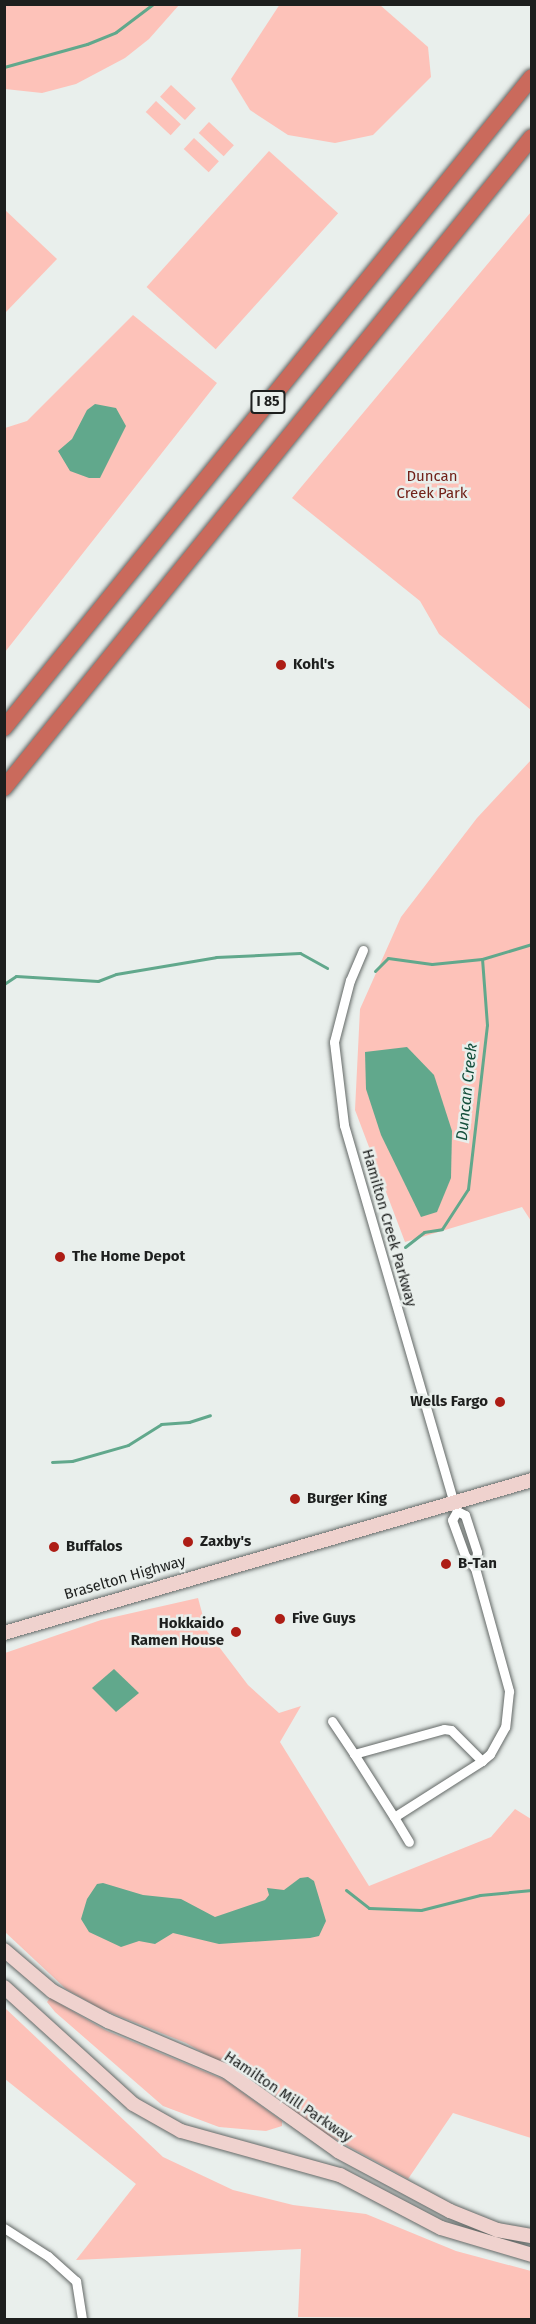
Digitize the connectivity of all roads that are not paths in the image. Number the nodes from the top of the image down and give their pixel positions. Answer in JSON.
{"nodes":[{"id":1,"x":531,"y":77,"type":"edge"},
{"id":2,"x":531,"y":137,"type":"edge"},
{"id":3,"x":4,"y":728,"type":"edge"},
{"id":4,"x":4,"y":788,"type":"edge"},
{"id":5,"x":363,"y":950,"type":"dead end"},
{"id":6,"x":531,"y":1480,"type":"edge"},
{"id":7,"x":455,"y":1507,"type":"junction"},
{"id":8,"x":4,"y":1633,"type":"edge"},
{"id":9,"x":332,"y":1721,"type":"dead end"},
{"id":10,"x":354,"y":1754,"type":"junction"},
{"id":11,"x":482,"y":1761,"type":"junction"},
{"id":12,"x":394,"y":1817,"type":"junction"},
{"id":13,"x":409,"y":1842,"type":"dead end"},
{"id":14,"x":4,"y":1950,"type":"edge"},
{"id":15,"x":4,"y":1987,"type":"edge"},
{"id":16,"x":4,"y":2228,"type":"edge"},
{"id":17,"x":531,"y":2236,"type":"edge"},
{"id":18,"x":531,"y":2255,"type":"edge"},
{"id":19,"x":82,"y":2319,"type":"edge"}],
"edges":[{"from":1,"to":3,"type":"highway","number":"I 85"},
{"from":2,"to":4,"type":"highway","number":"I 85"},
{"from":5,"to":7,"type":"street","name":"Hamilton Creek Parkway"},
{"from":6,"to":7,"type":"street","name":"Braselton Highway"},
{"from":7,"to":8,"type":"street","name":"Braselton Highway"},
{"from":7,"to":11,"type":"street","name":"Hamilton Creek Parkway"},
{"from":9,"to":10,"type":"street"},
{"from":10,"to":11,"type":"street"},
{"from":10,"to":12,"type":"street"},
{"from":11,"to":12,"type":"street","name":"Hamilton Creek Parkway"},
{"from":12,"to":13,"type":"street"},
{"from":14,"to":17,"type":"street","name":"Hamilton Mill Parkway"},
{"from":15,"to":18,"type":"street"},
{"from":16,"to":19,"type":"street"}]}
